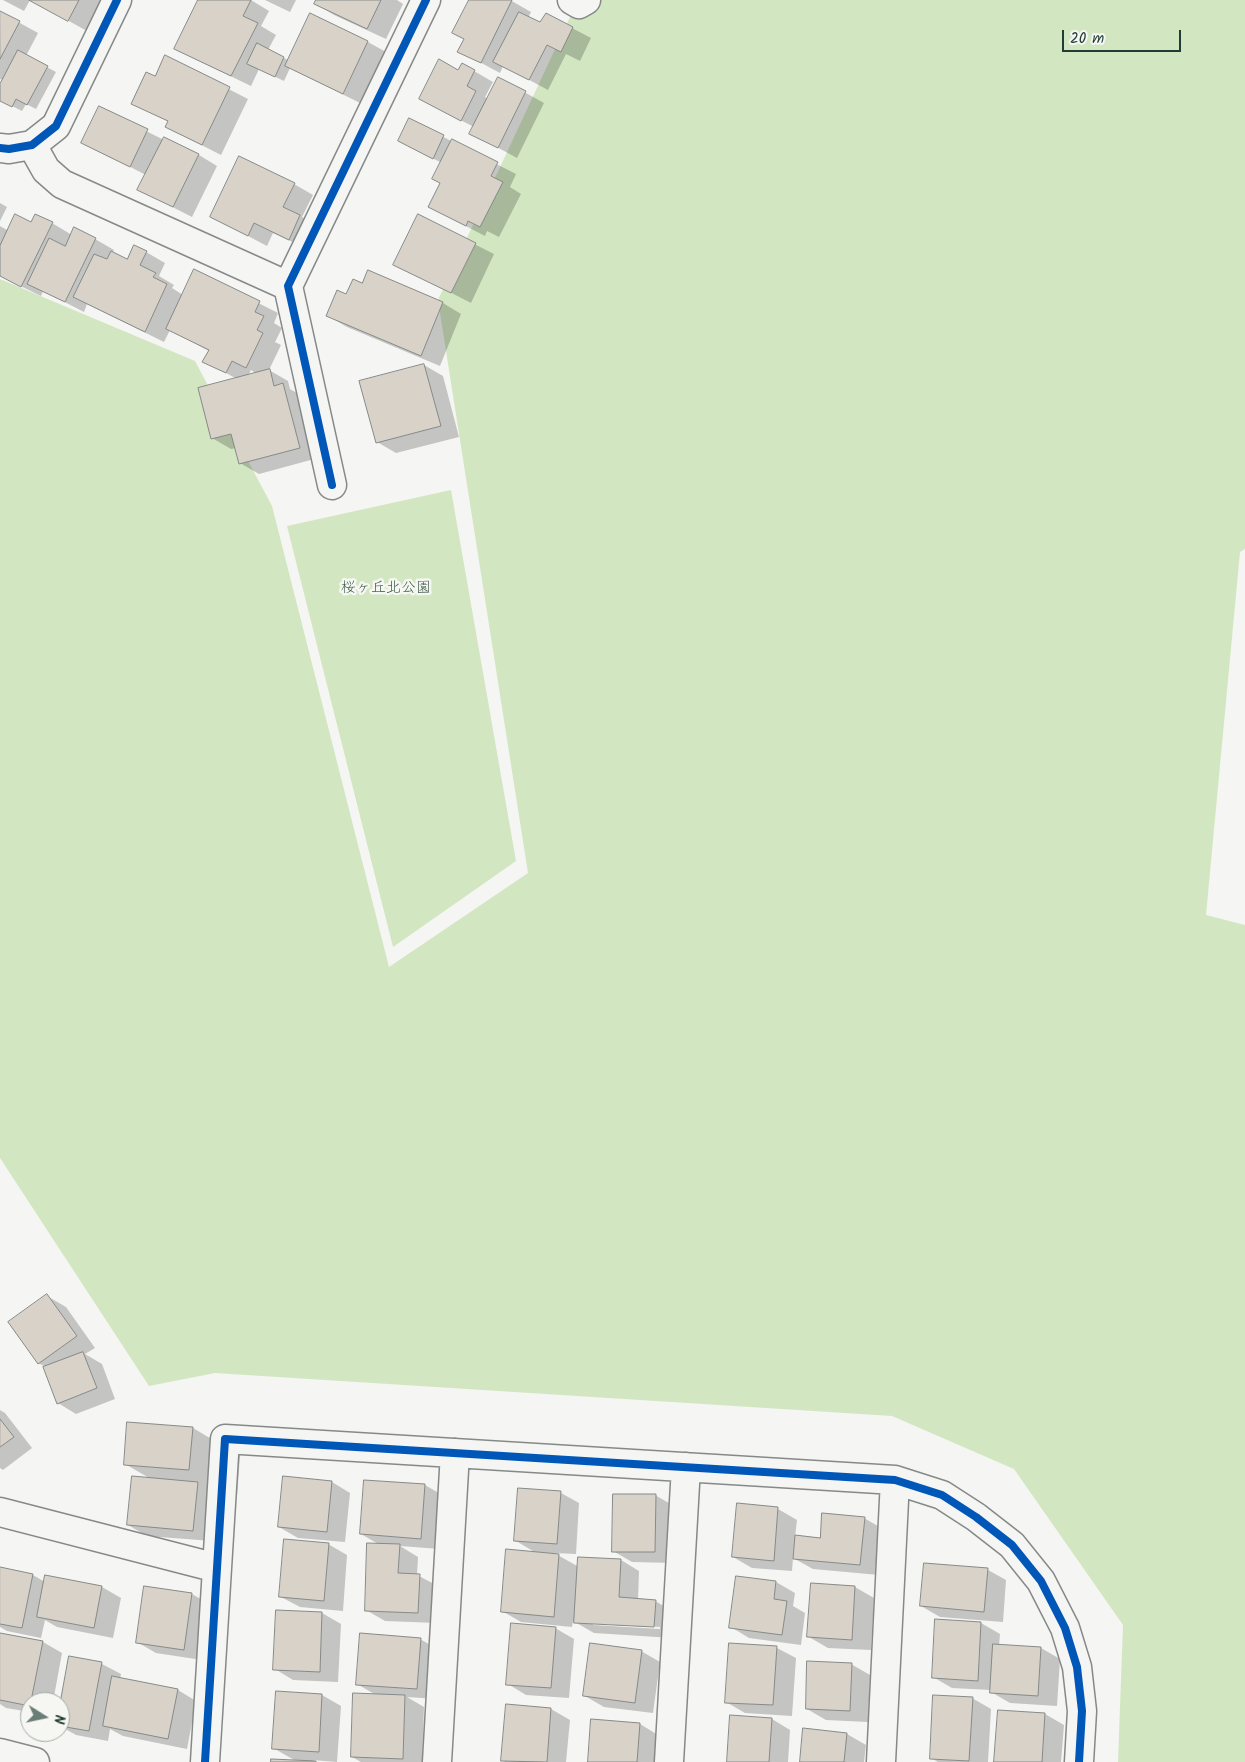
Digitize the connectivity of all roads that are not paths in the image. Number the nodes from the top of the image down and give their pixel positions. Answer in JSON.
{"nodes":[{"id":1,"x":118,"y":0,"type":"edge"},
{"id":2,"x":426,"y":0,"type":"edge"},
{"id":3,"x":572,"y":0,"type":"edge"},
{"id":4,"x":586,"y":0,"type":"edge"},
{"id":5,"x":32,"y":145,"type":"junction"},
{"id":6,"x":0,"y":148,"type":"edge"},
{"id":7,"x":288,"y":286,"type":"junction"},
{"id":8,"x":332,"y":485,"type":"dead end"},
{"id":9,"x":455,"y":1453,"type":"junction"},
{"id":10,"x":686,"y":1467,"type":"junction"},
{"id":11,"x":895,"y":1480,"type":"junction"},
{"id":12,"x":0,"y":1512,"type":"edge"},
{"id":13,"x":217,"y":1568,"type":"junction"},
{"id":14,"x":0,"y":1753,"type":"edge"},
{"id":15,"x":35,"y":1762,"type":"edge"},
{"id":16,"x":205,"y":1762,"type":"edge"},
{"id":17,"x":437,"y":1762,"type":"edge"},
{"id":18,"x":669,"y":1762,"type":"edge"},
{"id":19,"x":881,"y":1762,"type":"edge"},
{"id":20,"x":1079,"y":1762,"type":"edge"}],
"edges":[{"from":1,"to":5,"type":"street"},
{"from":2,"to":7,"type":"street"},
{"from":3,"to":4,"type":"street"},
{"from":5,"to":6,"type":"street"},
{"from":5,"to":7,"type":"street"},
{"from":7,"to":8,"type":"street"},
{"from":9,"to":10,"type":"street"},
{"from":9,"to":13,"type":"street"},
{"from":9,"to":17,"type":"street"},
{"from":10,"to":11,"type":"street"},
{"from":10,"to":18,"type":"street"},
{"from":11,"to":19,"type":"street"},
{"from":11,"to":20,"type":"street"},
{"from":12,"to":13,"type":"street"},
{"from":13,"to":16,"type":"street"},
{"from":14,"to":15,"type":"street"}]}
